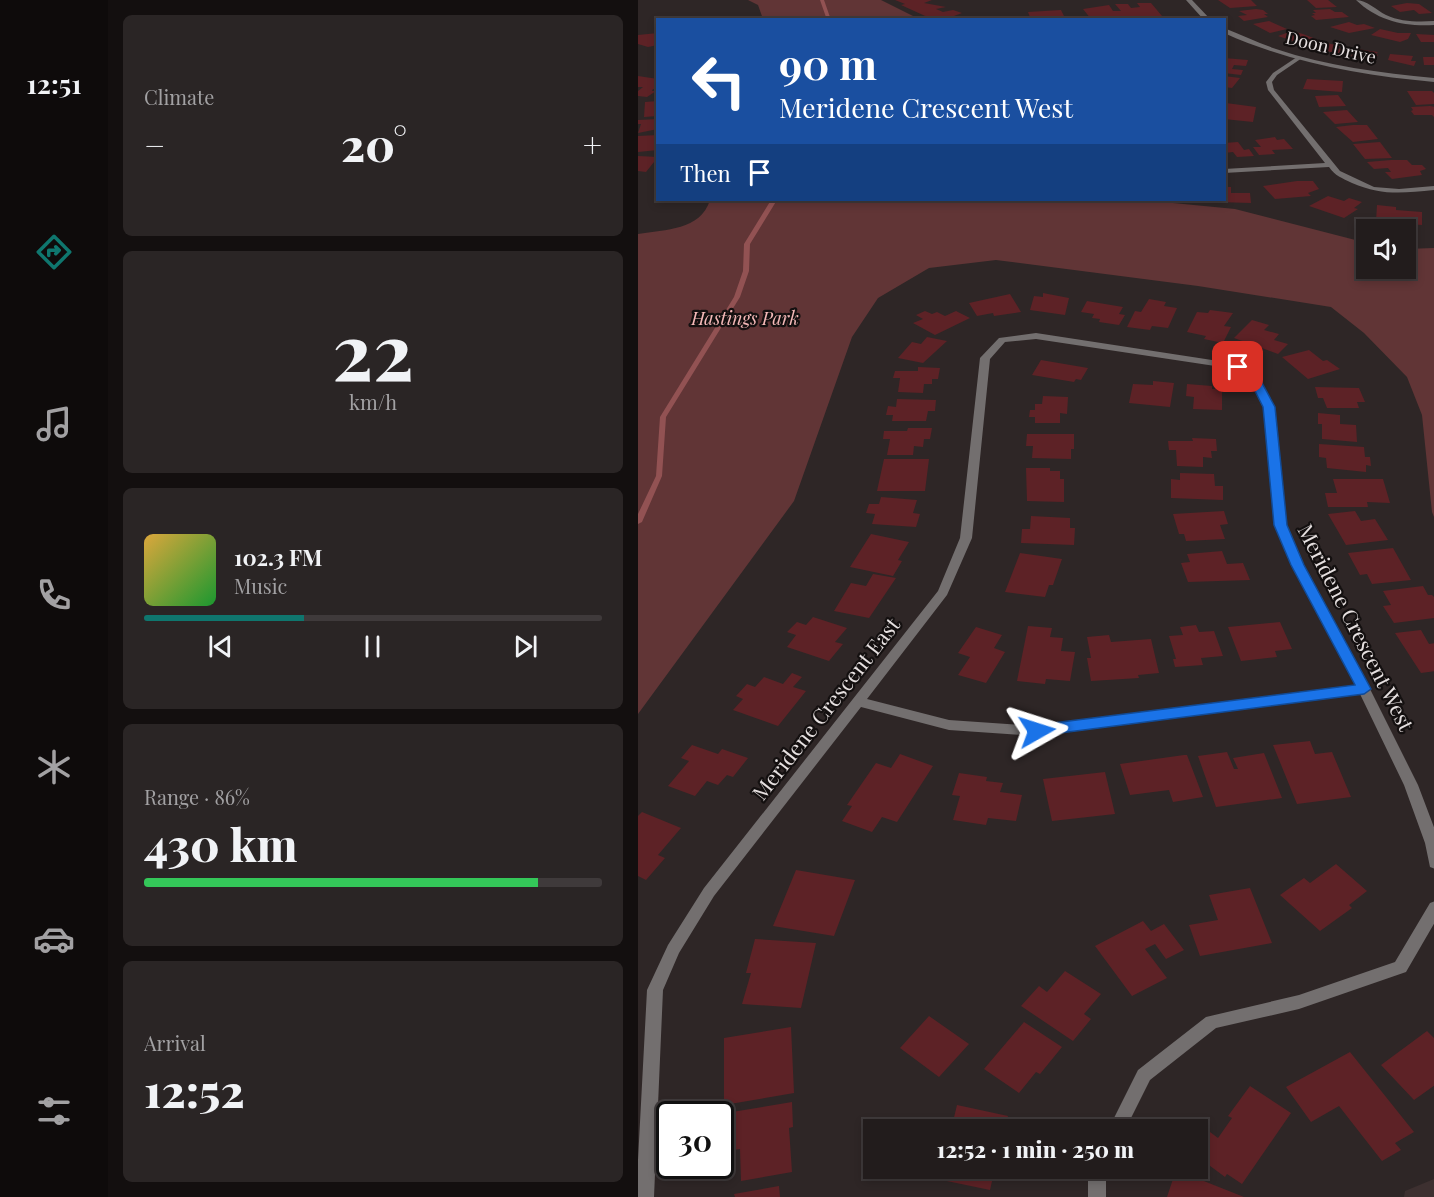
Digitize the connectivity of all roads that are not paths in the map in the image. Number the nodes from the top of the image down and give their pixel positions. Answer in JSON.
{"nodes":[{"id":1,"x":1190,"y":0,"type":"edge"},
{"id":2,"x":1359,"y":0,"type":"edge"},
{"id":3,"x":1206,"y":18,"type":"edge"},
{"id":4,"x":1434,"y":23,"type":"edge"},
{"id":5,"x":1226,"y":31,"type":"edge"},
{"id":6,"x":1299,"y":58,"type":"junction"},
{"id":7,"x":1434,"y":80,"type":"edge"},
{"id":8,"x":1332,"y":165,"type":"junction"},
{"id":9,"x":1226,"y":171,"type":"edge"},
{"id":10,"x":1434,"y":188,"type":"edge"},
{"id":11,"x":1109,"y":347,"type":"joint"},
{"id":12,"x":1364,"y":689,"type":"junction"},
{"id":13,"x":857,"y":701,"type":"junction"},
{"id":14,"x":1434,"y":863,"type":"edge"},
{"id":15,"x":1434,"y":907,"type":"edge"},
{"id":16,"x":1122,"y":1119,"type":"edge"},
{"id":17,"x":1097,"y":1179,"type":"edge"},
{"id":18,"x":645,"y":1197,"type":"edge"},
{"id":19,"x":1097,"y":1197,"type":"edge"}],
"edges":[{"from":1,"to":3,"type":"street"},
{"from":2,"to":4,"type":"street"},
{"from":5,"to":6,"type":"street","name":"Doon Drive"},
{"from":6,"to":7,"type":"street","name":"Doon Drive"},
{"from":6,"to":8,"type":"street"},
{"from":8,"to":9,"type":"street"},
{"from":8,"to":10,"type":"street"},
{"from":11,"to":12,"type":"street","name":"Meridene Crescent West"},
{"from":11,"to":13,"type":"street","name":"Meridene Crescent East"},
{"from":12,"to":13,"type":"street"},
{"from":12,"to":14,"type":"street","name":"Meridene Crescent West"},
{"from":13,"to":18,"type":"street","name":"Meridene Crescent East"},
{"from":15,"to":16,"type":"street"},
{"from":17,"to":19,"type":"street"}]}
